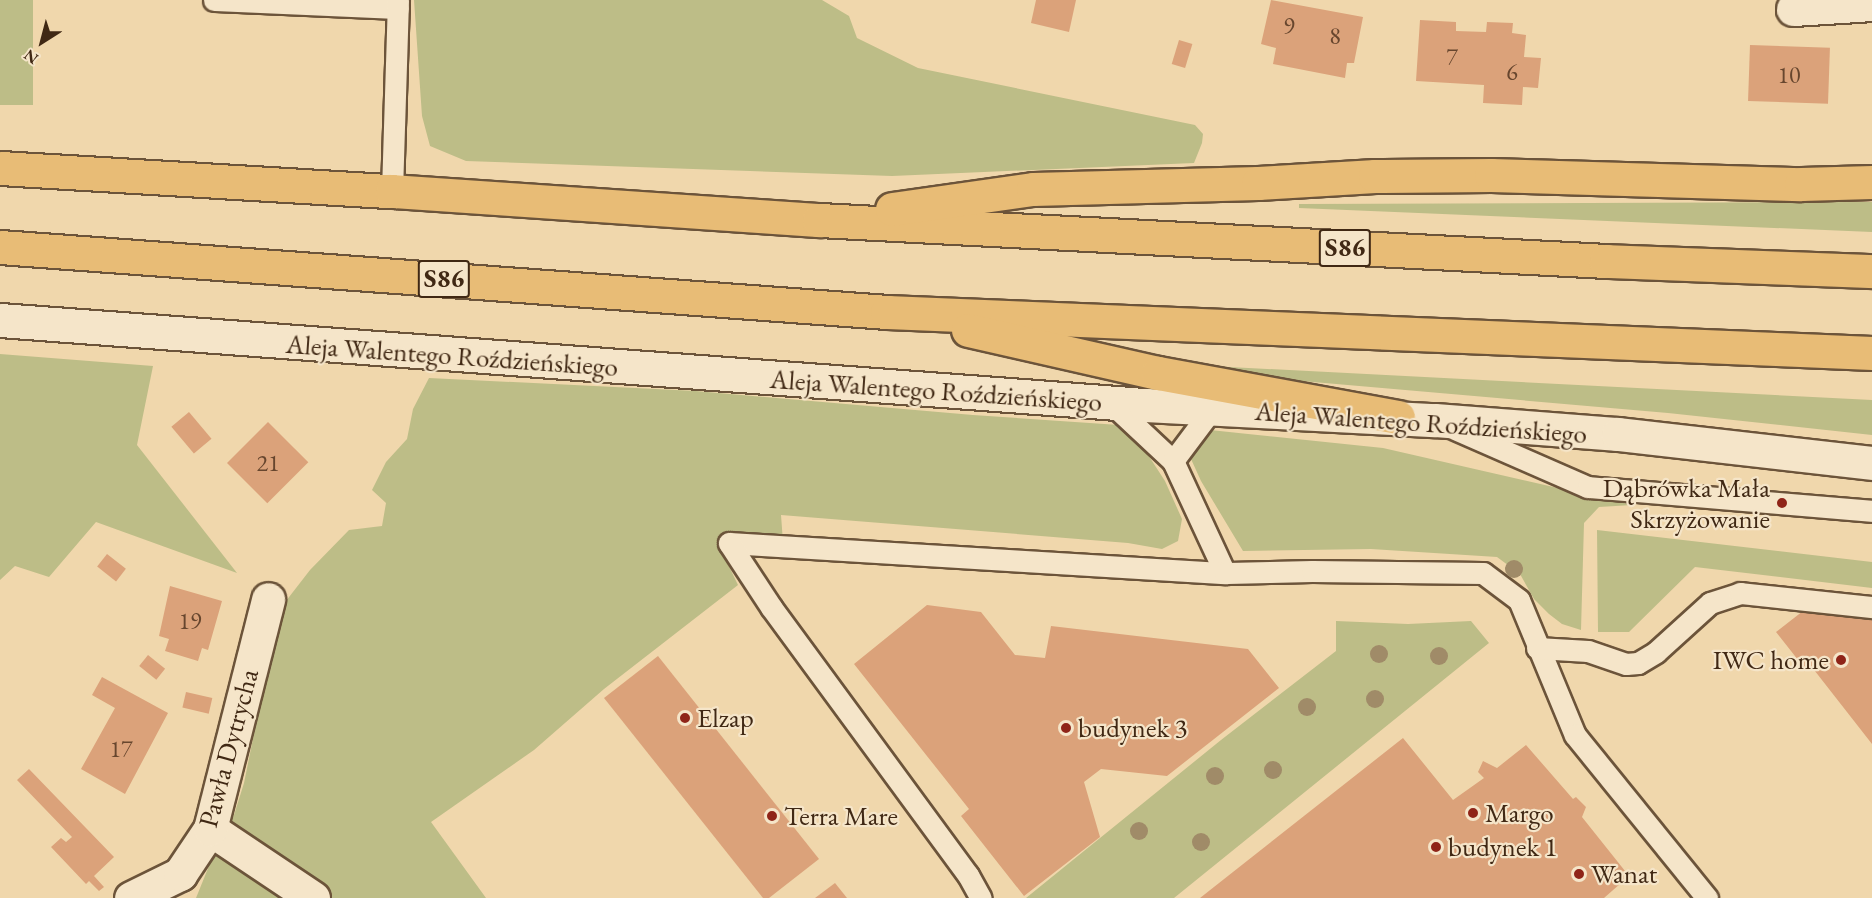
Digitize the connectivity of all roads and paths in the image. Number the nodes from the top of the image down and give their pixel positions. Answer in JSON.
{"nodes":[{"id":1,"x":214,"y":0,"type":"edge"},
{"id":2,"x":1860,"y":3,"type":"edge"},
{"id":3,"x":398,"y":4,"type":"edge"},
{"id":4,"x":1793,"y":9,"type":"dead end"},
{"id":5,"x":0,"y":168,"type":"edge"},
{"id":6,"x":1872,"y":182,"type":"edge"},
{"id":7,"x":392,"y":191,"type":"junction"},
{"id":8,"x":819,"y":220,"type":"junction"},
{"id":9,"x":0,"y":247,"type":"edge"},
{"id":10,"x":1872,"y":271,"type":"edge"},
{"id":11,"x":887,"y":312,"type":"junction"},
{"id":12,"x":0,"y":320,"type":"edge"},
{"id":13,"x":1872,"y":353,"type":"edge"},
{"id":14,"x":1111,"y":403,"type":"junction"},
{"id":15,"x":1212,"y":409,"type":"junction"},
{"id":16,"x":1398,"y":417,"type":"junction"},
{"id":17,"x":1435,"y":420,"type":"junction"},
{"id":18,"x":1173,"y":461,"type":"junction"},
{"id":19,"x":1872,"y":463,"type":"edge"},
{"id":20,"x":1872,"y":511,"type":"edge"},
{"id":21,"x":1225,"y":573,"type":"junction"},
{"id":22,"x":268,"y":599,"type":"dead end"},
{"id":23,"x":1872,"y":607,"type":"edge"},
{"id":24,"x":1537,"y":648,"type":"junction"},
{"id":25,"x":210,"y":829,"type":"junction"},
{"id":26,"x":131,"y":898,"type":"edge"},
{"id":27,"x":313,"y":898,"type":"edge"},
{"id":28,"x":981,"y":898,"type":"edge"},
{"id":29,"x":1707,"y":898,"type":"edge"}],
"edges":[{"from":1,"to":3,"type":"lane"},
{"from":2,"to":4,"type":"street"},
{"from":3,"to":7,"type":"lane"},
{"from":5,"to":7,"type":"highway","number":"S86"},
{"from":6,"to":8,"type":"highway"},
{"from":7,"to":8,"type":"highway","number":"S86"},
{"from":8,"to":10,"type":"highway","number":"S86"},
{"from":9,"to":11,"type":"highway","number":"S86"},
{"from":11,"to":13,"type":"highway","number":"S86"},
{"from":11,"to":16,"type":"highway"},
{"from":12,"to":14,"type":"street","name":"Aleja Walentego Roździeńskiego"},
{"from":14,"to":15,"type":"street","name":"Aleja Walentego Roździeńskiego"},
{"from":14,"to":18,"type":"lane"},
{"from":15,"to":16,"type":"street","name":"Aleja Walentego Roździeńskiego"},
{"from":15,"to":18,"type":"lane"},
{"from":16,"to":17,"type":"street","name":"Aleja Walentego Roździeńskiego"},
{"from":17,"to":19,"type":"street","name":"Aleja Walentego Roździeńskiego"},
{"from":17,"to":20,"type":"lane"},
{"from":18,"to":21,"type":"lane"},
{"from":21,"to":24,"type":"lane"},
{"from":21,"to":28,"type":"lane"},
{"from":22,"to":25,"type":"street","name":"Pawła Dytrycha"},
{"from":23,"to":24,"type":"lane"},
{"from":24,"to":29,"type":"lane"},
{"from":25,"to":26,"type":"street","name":"Pawła Dytrycha"},
{"from":25,"to":27,"type":"street"}]}
